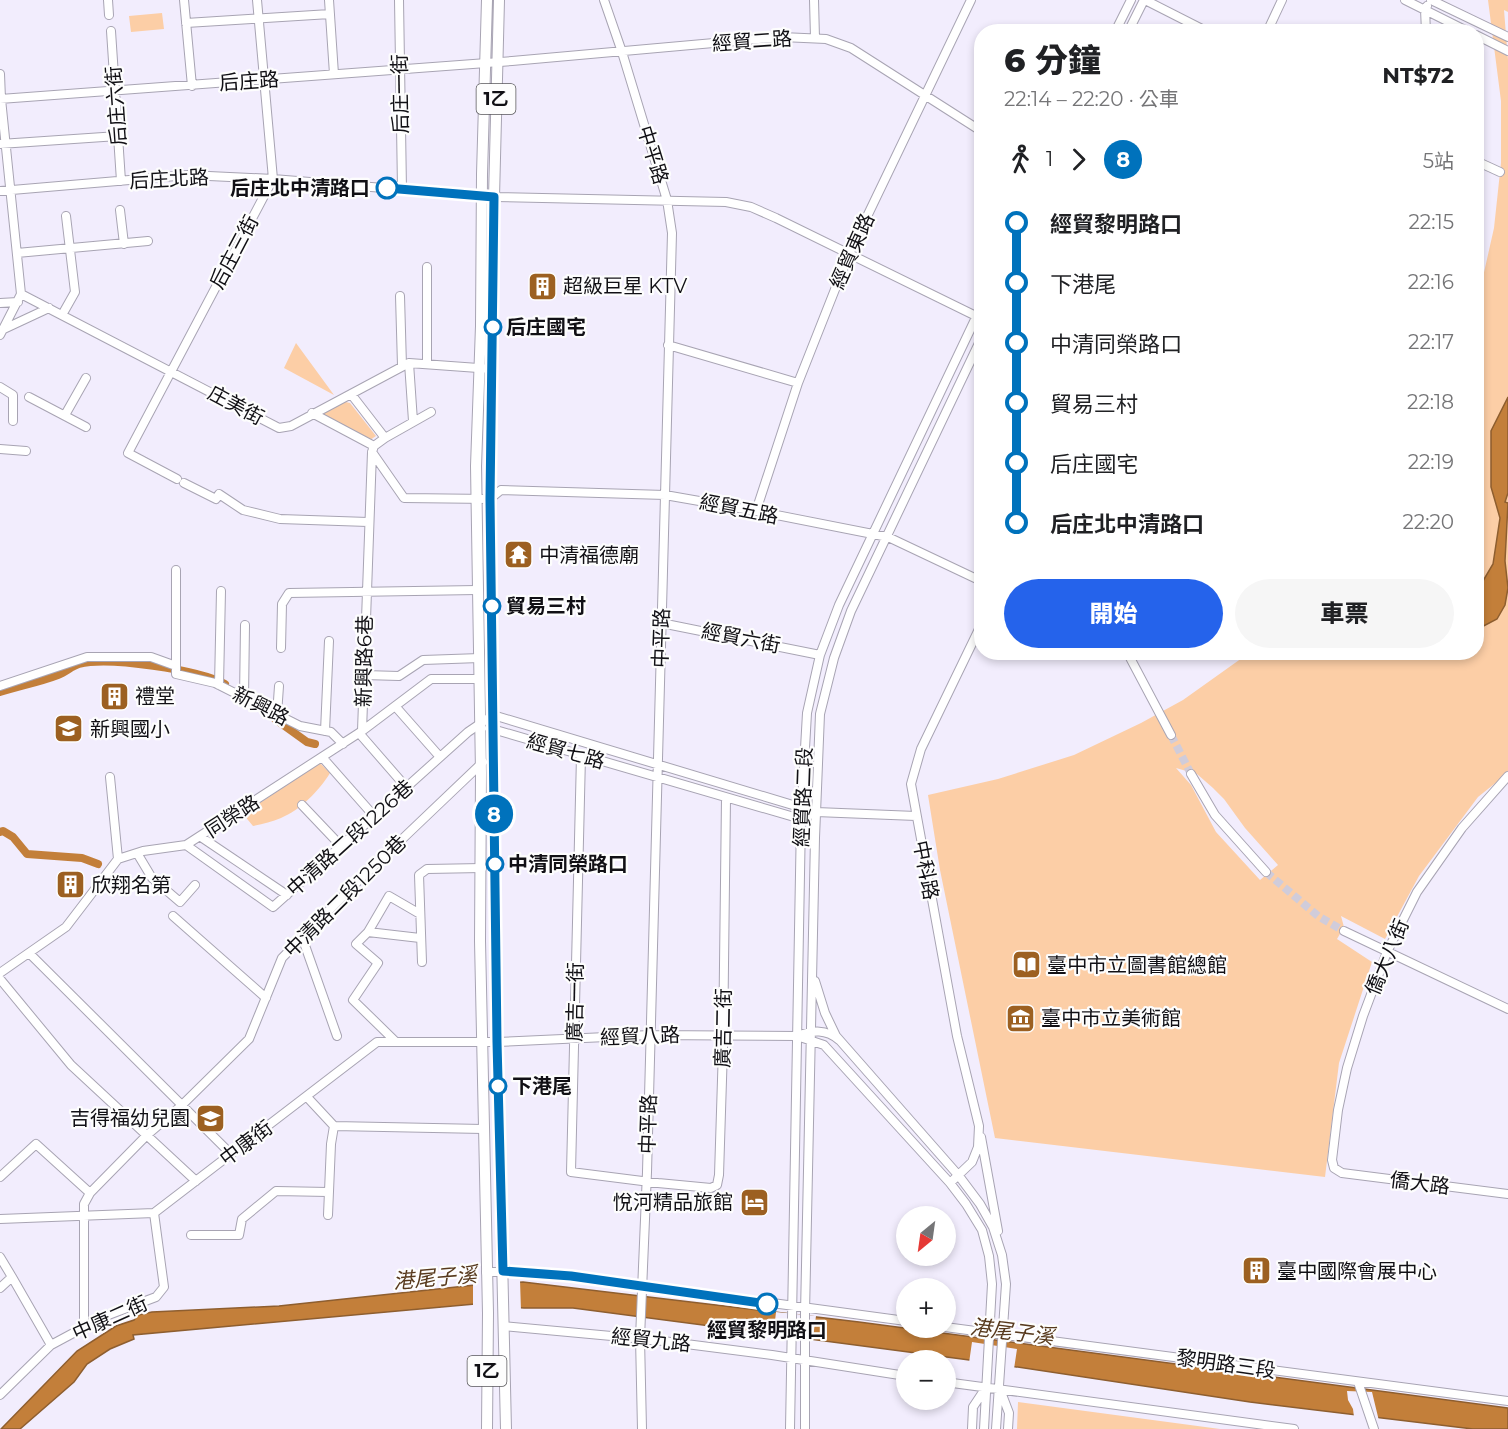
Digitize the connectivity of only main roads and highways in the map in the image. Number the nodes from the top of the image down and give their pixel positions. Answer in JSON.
{"nodes":[{"id":1,"x":487,"y":0,"type":"edge"},
{"id":2,"x":499,"y":0,"type":"edge"},
{"id":3,"x":487,"y":1429,"type":"edge"},
{"id":4,"x":506,"y":1429,"type":"edge"}],
"edges":[{"from":1,"to":3,"type":"main road","number":"1乙"},
{"from":2,"to":4,"type":"main road","number":"1乙"}]}
